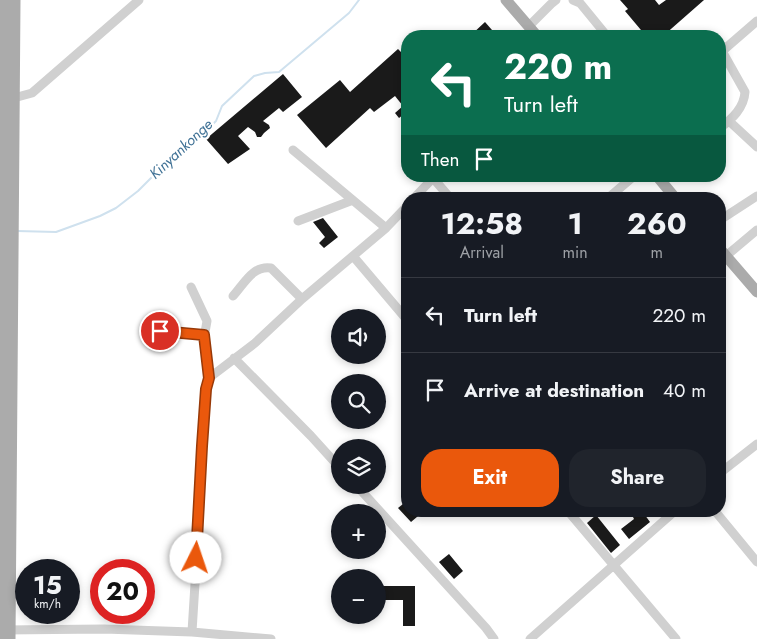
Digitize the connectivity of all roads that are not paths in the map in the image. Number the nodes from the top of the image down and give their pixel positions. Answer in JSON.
{"nodes":[{"id":1,"x":5,"y":0,"type":"edge"},
{"id":2,"x":14,"y":0,"type":"edge"},
{"id":3,"x":139,"y":0,"type":"edge"},
{"id":4,"x":506,"y":0,"type":"edge"},
{"id":5,"x":556,"y":0,"type":"edge"},
{"id":6,"x":573,"y":0,"type":"edge"},
{"id":7,"x":757,"y":21,"type":"edge"},
{"id":8,"x":529,"y":26,"type":"junction"},
{"id":9,"x":532,"y":30,"type":"edge"},
{"id":10,"x":602,"y":30,"type":"edge"},
{"id":11,"x":726,"y":48,"type":"edge"},
{"id":12,"x":726,"y":60,"type":"edge"},
{"id":13,"x":9,"y":99,"type":"junction"},
{"id":14,"x":729,"y":121,"type":"junction"},
{"id":15,"x":726,"y":123,"type":"edge"},
{"id":16,"x":757,"y":147,"type":"edge"},
{"id":17,"x":293,"y":150,"type":"dead end"},
{"id":18,"x":2,"y":168,"type":"edge"},
{"id":19,"x":429,"y":182,"type":"edge"},
{"id":20,"x":627,"y":182,"type":"edge"},
{"id":21,"x":662,"y":182,"type":"edge"},
{"id":22,"x":420,"y":192,"type":"edge"},
{"id":23,"x":615,"y":192,"type":"edge"},
{"id":24,"x":670,"y":192,"type":"edge"},
{"id":25,"x":757,"y":196,"type":"edge"},
{"id":26,"x":352,"y":200,"type":"junction"},
{"id":27,"x":401,"y":212,"type":"edge"},
{"id":28,"x":726,"y":216,"type":"edge"},
{"id":29,"x":298,"y":221,"type":"dead end"},
{"id":30,"x":8,"y":223,"type":"junction"},
{"id":31,"x":386,"y":228,"type":"junction"},
{"id":32,"x":757,"y":230,"type":"edge"},
{"id":33,"x":5,"y":242,"type":"edge"},
{"id":34,"x":726,"y":251,"type":"edge"},
{"id":35,"x":353,"y":256,"type":"junction"},
{"id":36,"x":726,"y":256,"type":"edge"},
{"id":37,"x":191,"y":288,"type":"dead end"},
{"id":38,"x":757,"y":292,"type":"edge"},
{"id":39,"x":232,"y":296,"type":"dead end"},
{"id":40,"x":302,"y":299,"type":"junction"},
{"id":41,"x":401,"y":313,"type":"edge"},
{"id":42,"x":160,"y":331,"type":"dead end"},
{"id":43,"x":1,"y":335,"type":"edge"},
{"id":44,"x":204,"y":335,"type":"junction"},
{"id":45,"x":234,"y":358,"type":"junction"},
{"id":46,"x":209,"y":378,"type":"junction"},
{"id":47,"x":757,"y":444,"type":"edge"},
{"id":48,"x":331,"y":458,"type":"edge"},
{"id":49,"x":726,"y":468,"type":"edge"},
{"id":50,"x":364,"y":494,"type":"edge"},
{"id":51,"x":573,"y":517,"type":"edge"},
{"id":52,"x":668,"y":517,"type":"edge"},
{"id":53,"x":720,"y":517,"type":"edge"},
{"id":54,"x":757,"y":562,"type":"edge"},
{"id":55,"x":614,"y":566,"type":"junction"},
{"id":56,"x":192,"y":632,"type":"junction"},
{"id":57,"x":6,"y":633,"type":"edge"},
{"id":58,"x":0,"y":639,"type":"edge"},
{"id":59,"x":271,"y":639,"type":"edge"},
{"id":60,"x":494,"y":639,"type":"edge"},
{"id":61,"x":530,"y":639,"type":"edge"},
{"id":62,"x":676,"y":639,"type":"edge"}],
"edges":[{"from":1,"to":13,"type":"main road"},
{"from":2,"to":13,"type":"main road"},
{"from":3,"to":13,"type":"street"},
{"from":4,"to":8,"type":"main road"},
{"from":5,"to":8,"type":"street"},
{"from":6,"to":10,"type":"street"},
{"from":7,"to":11,"type":"street"},
{"from":8,"to":9,"type":"main road"},
{"from":12,"to":14,"type":"street"},
{"from":13,"to":18,"type":"main road"},
{"from":13,"to":30,"type":"main road"},
{"from":14,"to":15,"type":"street"},
{"from":14,"to":16,"type":"street"},
{"from":17,"to":26,"type":"street"},
{"from":18,"to":30,"type":"main road"},
{"from":19,"to":22,"type":"street"},
{"from":20,"to":23,"type":"street"},
{"from":21,"to":24,"type":"main road"},
{"from":25,"to":28,"type":"street"},
{"from":26,"to":29,"type":"street"},
{"from":26,"to":31,"type":"street"},
{"from":27,"to":31,"type":"street"},
{"from":30,"to":33,"type":"main road"},
{"from":31,"to":35,"type":"street"},
{"from":32,"to":34,"type":"street"},
{"from":33,"to":43,"type":"main road"},
{"from":33,"to":57,"type":"main road"},
{"from":35,"to":40,"type":"street"},
{"from":35,"to":41,"type":"street"},
{"from":36,"to":38,"type":"main road"},
{"from":37,"to":44,"type":"street"},
{"from":39,"to":40,"type":"street"},
{"from":40,"to":45,"type":"street"},
{"from":42,"to":44,"type":"street"},
{"from":43,"to":57,"type":"main road"},
{"from":44,"to":46,"type":"street"},
{"from":45,"to":46,"type":"street"},
{"from":45,"to":48,"type":"street"},
{"from":46,"to":56,"type":"street"},
{"from":47,"to":49,"type":"street"},
{"from":50,"to":60,"type":"street"},
{"from":51,"to":55,"type":"street"},
{"from":52,"to":55,"type":"street"},
{"from":53,"to":54,"type":"street"},
{"from":55,"to":61,"type":"street"},
{"from":55,"to":62,"type":"street"},
{"from":56,"to":57,"type":"street"},
{"from":56,"to":59,"type":"street"},
{"from":57,"to":58,"type":"main road"}]}
